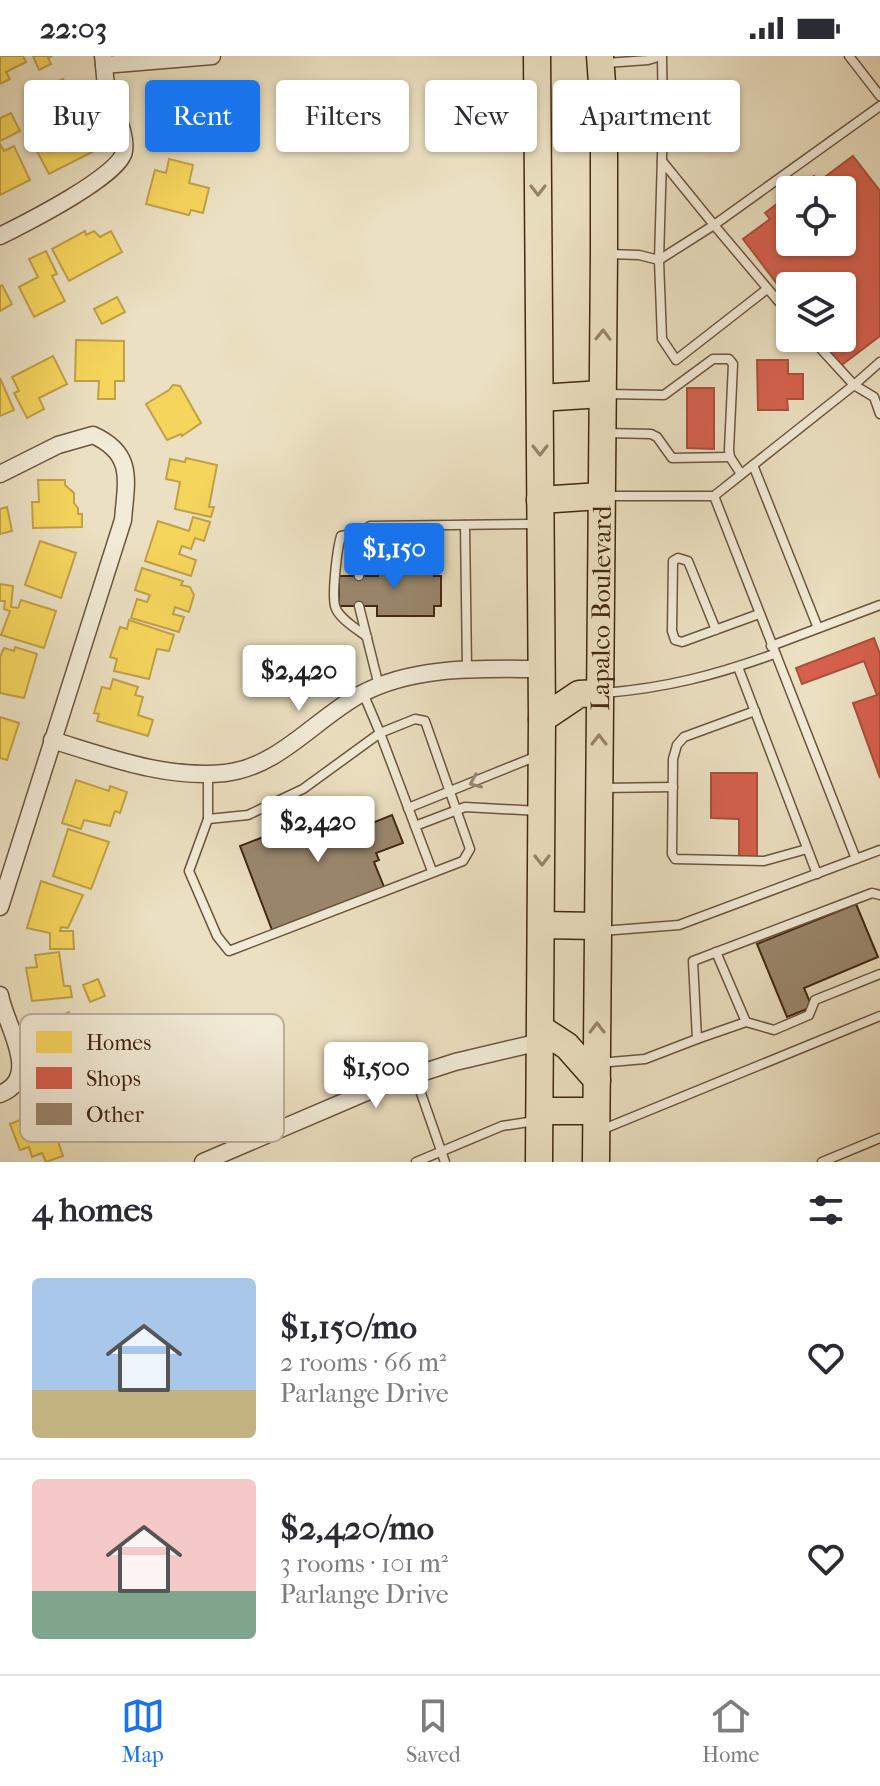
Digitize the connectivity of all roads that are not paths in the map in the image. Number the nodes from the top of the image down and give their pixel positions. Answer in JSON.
{"nodes":[{"id":1,"x":212,"y":56,"type":"edge"},
{"id":2,"x":537,"y":56,"type":"edge"},
{"id":3,"x":662,"y":56,"type":"edge"},
{"id":4,"x":849,"y":56,"type":"edge"},
{"id":5,"x":600,"y":60,"type":"edge"},
{"id":6,"x":104,"y":61,"type":"edge"},
{"id":7,"x":880,"y":96,"type":"edge"},
{"id":8,"x":880,"y":106,"type":"edge"},
{"id":9,"x":662,"y":161,"type":"junction"},
{"id":10,"x":714,"y":225,"type":"junction"},
{"id":11,"x":0,"y":236,"type":"edge"},
{"id":12,"x":604,"y":254,"type":"junction"},
{"id":13,"x":659,"y":260,"type":"junction"},
{"id":14,"x":767,"y":289,"type":"junction"},
{"id":15,"x":776,"y":299,"type":"edge"},
{"id":16,"x":824,"y":352,"type":"edge"},
{"id":17,"x":880,"y":362,"type":"edge"},
{"id":18,"x":854,"y":385,"type":"junction"},
{"id":19,"x":602,"y":394,"type":"junction"},
{"id":20,"x":540,"y":398,"type":"junction"},
{"id":21,"x":880,"y":414,"type":"edge"},
{"id":22,"x":601,"y":433,"type":"junction"},
{"id":23,"x":730,"y":457,"type":"junction"},
{"id":24,"x":753,"y":465,"type":"junction"},
{"id":25,"x":0,"y":474,"type":"edge"},
{"id":26,"x":741,"y":474,"type":"junction"},
{"id":27,"x":600,"y":496,"type":"junction"},
{"id":28,"x":714,"y":496,"type":"junction"},
{"id":29,"x":540,"y":512,"type":"junction"},
{"id":30,"x":465,"y":525,"type":"junction"},
{"id":31,"x":361,"y":532,"type":"junction"},
{"id":32,"x":359,"y":576,"type":"dead end"},
{"id":33,"x":880,"y":605,"type":"edge"},
{"id":34,"x":359,"y":606,"type":"dead end"},
{"id":35,"x":759,"y":614,"type":"junction"},
{"id":36,"x":818,"y":628,"type":"junction"},
{"id":37,"x":716,"y":630,"type":"junction"},
{"id":38,"x":367,"y":637,"type":"junction"},
{"id":39,"x":772,"y":650,"type":"junction"},
{"id":40,"x":738,"y":667,"type":"junction"},
{"id":41,"x":467,"y":669,"type":"junction"},
{"id":42,"x":541,"y":669,"type":"junction"},
{"id":43,"x":371,"y":690,"type":"junction"},
{"id":44,"x":599,"y":693,"type":"junction"},
{"id":45,"x":755,"y":711,"type":"junction"},
{"id":46,"x":542,"y":719,"type":"junction"},
{"id":47,"x":380,"y":733,"type":"junction"},
{"id":48,"x":52,"y":740,"type":"junction"},
{"id":49,"x":541,"y":754,"type":"junction"},
{"id":50,"x":208,"y":774,"type":"junction"},
{"id":51,"x":673,"y":787,"type":"junction"},
{"id":52,"x":598,"y":788,"type":"junction"},
{"id":53,"x":450,"y":792,"type":"junction"},
{"id":54,"x":408,"y":808,"type":"junction"},
{"id":55,"x":457,"y":810,"type":"junction"},
{"id":56,"x":542,"y":811,"type":"junction"},
{"id":57,"x":208,"y":819,"type":"junction"},
{"id":58,"x":415,"y":826,"type":"junction"},
{"id":59,"x":807,"y":849,"type":"junction"},
{"id":60,"x":880,"y":850,"type":"edge"},
{"id":61,"x":856,"y":859,"type":"junction"},
{"id":62,"x":432,"y":871,"type":"junction"},
{"id":63,"x":817,"y":874,"type":"junction"},
{"id":64,"x":880,"y":895,"type":"edge"},
{"id":65,"x":0,"y":907,"type":"edge"},
{"id":66,"x":541,"y":925,"type":"junction"},
{"id":67,"x":598,"y":928,"type":"junction"},
{"id":68,"x":716,"y":952,"type":"junction"},
{"id":69,"x":880,"y":974,"type":"edge"},
{"id":70,"x":0,"y":995,"type":"edge"},
{"id":71,"x":880,"y":1016,"type":"edge"},
{"id":72,"x":746,"y":1022,"type":"junction"},
{"id":73,"x":540,"y":1035,"type":"junction"},
{"id":74,"x":697,"y":1039,"type":"junction"},
{"id":75,"x":597,"y":1072,"type":"junction"},
{"id":76,"x":414,"y":1075,"type":"junction"},
{"id":77,"x":0,"y":1094,"type":"edge"},
{"id":78,"x":540,"y":1116,"type":"junction"},
{"id":79,"x":596,"y":1121,"type":"junction"},
{"id":80,"x":284,"y":1127,"type":"edge"},
{"id":81,"x":880,"y":1138,"type":"edge"},
{"id":82,"x":250,"y":1142,"type":"edge"},
{"id":83,"x":442,"y":1152,"type":"junction"},
{"id":84,"x":205,"y":1161,"type":"edge"},
{"id":85,"x":416,"y":1162,"type":"edge"},
{"id":86,"x":445,"y":1162,"type":"edge"},
{"id":87,"x":539,"y":1162,"type":"edge"},
{"id":88,"x":596,"y":1162,"type":"edge"},
{"id":89,"x":822,"y":1162,"type":"edge"}],
"edges":[{"from":1,"to":6,"type":"street"},
{"from":2,"to":20,"type":"main road","one_way":true},
{"from":3,"to":5,"type":"lane"},
{"from":3,"to":9,"type":"lane"},
{"from":4,"to":7,"type":"lane"},
{"from":5,"to":12,"type":"main road","name":"Lapalco Boulevard"},
{"from":6,"to":11,"type":"street"},
{"from":8,"to":10,"type":"lane"},
{"from":9,"to":10,"type":"lane"},
{"from":9,"to":13,"type":"lane"},
{"from":10,"to":13,"type":"lane"},
{"from":10,"to":14,"type":"lane"},
{"from":12,"to":13,"type":"lane"},
{"from":19,"to":12,"type":"main road","name":"Lapalco Boulevard","one_way":true},
{"from":13,"to":14,"type":"lane"},
{"from":14,"to":15,"type":"lane"},
{"from":16,"to":18,"type":"lane"},
{"from":17,"to":18,"type":"lane"},
{"from":18,"to":21,"type":"lane"},
{"from":18,"to":24,"type":"lane"},
{"from":19,"to":20,"type":"main road"},
{"from":19,"to":22,"type":"main road","name":"Lapalco Boulevard"},
{"from":19,"to":23,"type":"lane"},
{"from":20,"to":29,"type":"main road","one_way":true},
{"from":22,"to":23,"type":"lane"},
{"from":22,"to":27,"type":"main road","name":"Lapalco Boulevard"},
{"from":23,"to":26,"type":"lane"},
{"from":24,"to":26,"type":"lane"},
{"from":24,"to":36,"type":"lane"},
{"from":25,"to":48,"type":"street"},
{"from":26,"to":28,"type":"lane"},
{"from":27,"to":28,"type":"lane"},
{"from":27,"to":29,"type":"main road"},
{"from":27,"to":44,"type":"main road","name":"Lapalco Boulevard"},
{"from":28,"to":35,"type":"lane"},
{"from":29,"to":30,"type":"lane"},
{"from":29,"to":42,"type":"main road"},
{"from":30,"to":31,"type":"lane"},
{"from":30,"to":41,"type":"lane"},
{"from":31,"to":32,"type":"lane"},
{"from":31,"to":38,"type":"lane"},
{"from":33,"to":36,"type":"lane"},
{"from":34,"to":38,"type":"lane"},
{"from":35,"to":37,"type":"lane"},
{"from":35,"to":39,"type":"lane"},
{"from":36,"to":39,"type":"lane"},
{"from":37,"to":37,"type":"lane"},
{"from":38,"to":43,"type":"lane"},
{"from":39,"to":40,"type":"lane"},
{"from":39,"to":61,"type":"lane"},
{"from":40,"to":44,"type":"lane"},
{"from":40,"to":45,"type":"lane"},
{"from":41,"to":42,"type":"street"},
{"from":41,"to":43,"type":"street"},
{"from":42,"to":46,"type":"main road"},
{"from":43,"to":47,"type":"lane"},
{"from":43,"to":50,"type":"street"},
{"from":44,"to":46,"type":"main road"},
{"from":52,"to":44,"type":"main road","name":"Lapalco Boulevard","one_way":true},
{"from":45,"to":51,"type":"lane"},
{"from":45,"to":59,"type":"lane"},
{"from":46,"to":49,"type":"main road"},
{"from":47,"to":53,"type":"lane"},
{"from":47,"to":54,"type":"lane"},
{"from":47,"to":57,"type":"lane"},
{"from":48,"to":50,"type":"street"},
{"from":48,"to":65,"type":"street"},
{"from":49,"to":53,"type":"lane","one_way":true},
{"from":49,"to":56,"type":"main road"},
{"from":50,"to":57,"type":"lane"},
{"from":51,"to":52,"type":"lane"},
{"from":51,"to":59,"type":"lane"},
{"from":52,"to":67,"type":"main road","name":"Lapalco Boulevard"},
{"from":53,"to":54,"type":"lane"},
{"from":53,"to":55,"type":"lane"},
{"from":54,"to":58,"type":"lane"},
{"from":55,"to":56,"type":"lane"},
{"from":55,"to":58,"type":"lane"},
{"from":55,"to":62,"type":"lane"},
{"from":56,"to":66,"type":"main road","one_way":true},
{"from":57,"to":62,"type":"lane"},
{"from":58,"to":62,"type":"lane"},
{"from":59,"to":63,"type":"lane"},
{"from":60,"to":61,"type":"lane"},
{"from":61,"to":63,"type":"lane"},
{"from":63,"to":67,"type":"lane"},
{"from":64,"to":68,"type":"lane"},
{"from":66,"to":67,"type":"main road"},
{"from":66,"to":73,"type":"main road"},
{"from":75,"to":67,"type":"main road","name":"Lapalco Boulevard","one_way":true},
{"from":68,"to":72,"type":"lane"},
{"from":68,"to":74,"type":"lane"},
{"from":69,"to":72,"type":"lane"},
{"from":70,"to":77,"type":"street"},
{"from":71,"to":79,"type":"lane"},
{"from":72,"to":74,"type":"lane"},
{"from":73,"to":75,"type":"main road"},
{"from":73,"to":76,"type":"street"},
{"from":73,"to":78,"type":"main road"},
{"from":74,"to":75,"type":"lane"},
{"from":75,"to":79,"type":"main road","name":"Lapalco Boulevard"},
{"from":76,"to":80,"type":"street"},
{"from":76,"to":83,"type":"lane"},
{"from":78,"to":79,"type":"main road"},
{"from":78,"to":83,"type":"lane"},
{"from":78,"to":87,"type":"main road"},
{"from":79,"to":88,"type":"main road","name":"Lapalco Boulevard"},
{"from":81,"to":89,"type":"lane"},
{"from":82,"to":84,"type":"street"},
{"from":83,"to":85,"type":"lane"},
{"from":83,"to":86,"type":"lane"}]}
